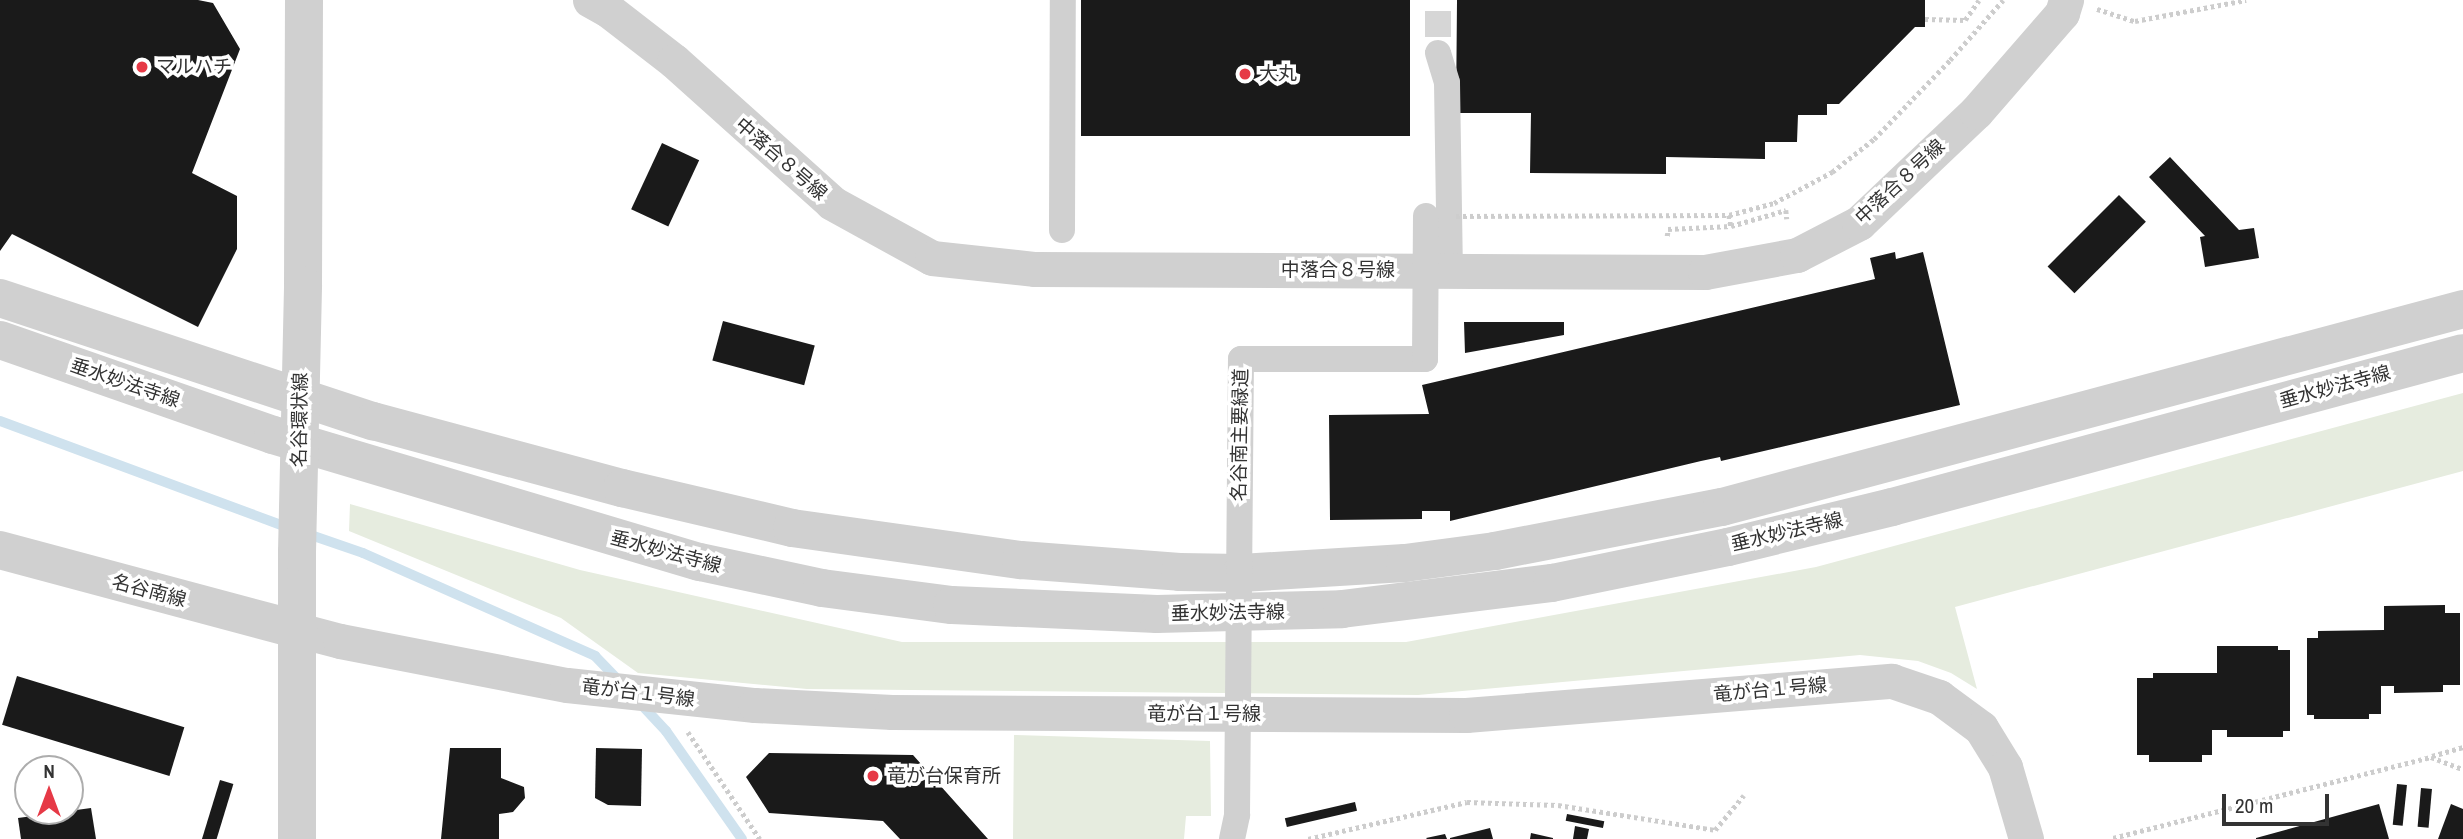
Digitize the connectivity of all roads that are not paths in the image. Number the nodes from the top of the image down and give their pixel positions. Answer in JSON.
{"nodes":[{"id":1,"x":304,"y":0,"type":"edge"},
{"id":2,"x":590,"y":0,"type":"edge"},
{"id":3,"x":1063,"y":0,"type":"edge"},
{"id":4,"x":2067,"y":0,"type":"edge"},
{"id":5,"x":1438,"y":52,"type":"tunnel mouth"},
{"id":6,"x":1426,"y":216,"type":"road end"},
{"id":7,"x":1062,"y":230,"type":"dead end"},
{"id":8,"x":1450,"y":270,"type":"junction"},
{"id":9,"x":0,"y":298,"type":"edge"},
{"id":10,"x":2463,"y":309,"type":"edge"},
{"id":11,"x":0,"y":340,"type":"edge"},
{"id":12,"x":2463,"y":352,"type":"edge"},
{"id":13,"x":0,"y":550,"type":"edge"},
{"id":14,"x":298,"y":630,"type":"junction"},
{"id":15,"x":1234,"y":827,"type":"edge"},
{"id":16,"x":297,"y":839,"type":"edge"},
{"id":17,"x":2026,"y":839,"type":"edge"}],
"edges":[{"from":1,"to":14,"type":"street","name":"名谷環状線","bridge":true},
{"from":2,"to":8,"type":"street","name":"中落合８号線"},
{"from":3,"to":7,"type":"street"},
{"from":4,"to":8,"type":"street","name":"中落合８号線"},
{"from":5,"to":8,"type":"street"},
{"from":6,"to":15,"type":"street","name":"名谷南主要緑道","bridge":true},
{"from":9,"to":10,"type":"street","name":"垂水妙法寺線"},
{"from":11,"to":12,"type":"street","name":"垂水妙法寺線"},
{"from":13,"to":14,"type":"street","name":"名谷南線"},
{"from":14,"to":16,"type":"street","name":"名谷環状線"},
{"from":14,"to":17,"type":"street","name":"竜が台１号線"}]}
